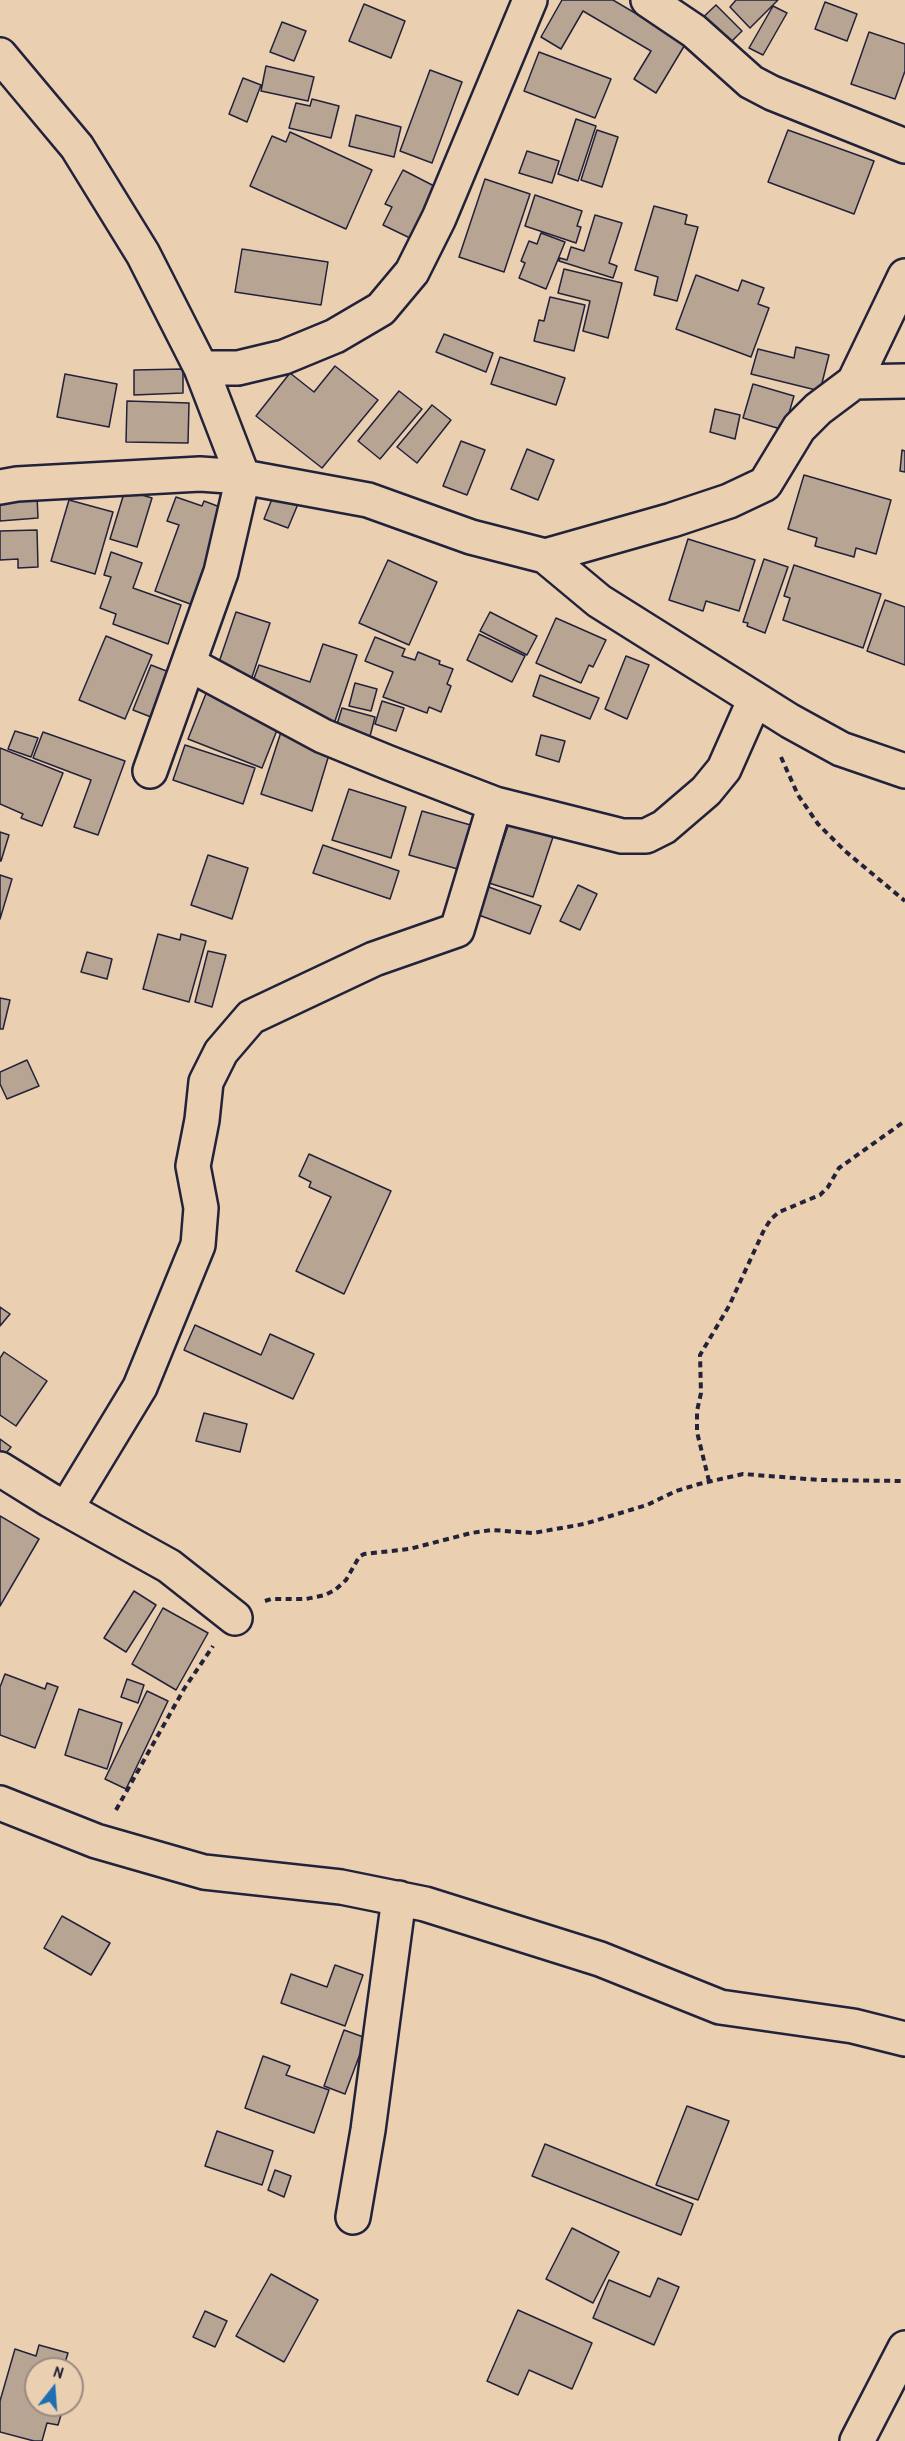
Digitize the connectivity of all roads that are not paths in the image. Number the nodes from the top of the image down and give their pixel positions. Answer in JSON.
{"nodes":[{"id":1,"x":530,"y":0,"type":"edge"},
{"id":2,"x":648,"y":0,"type":"edge"},
{"id":3,"x":0,"y":55,"type":"edge"},
{"id":4,"x":905,"y":146,"type":"edge"},
{"id":5,"x":905,"y":276,"type":"edge"},
{"id":6,"x":201,"y":368,"type":"junction"},
{"id":7,"x":905,"y":381,"type":"edge"},
{"id":8,"x":854,"y":382,"type":"junction"},
{"id":9,"x":243,"y":477,"type":"junction"},
{"id":10,"x":0,"y":487,"type":"edge"},
{"id":11,"x":545,"y":556,"type":"junction"},
{"id":12,"x":189,"y":664,"type":"junction"},
{"id":13,"x":754,"y":699,"type":"junction"},
{"id":14,"x":150,"y":771,"type":"dead end"},
{"id":15,"x":905,"y":771,"type":"edge"},
{"id":16,"x":495,"y":804,"type":"junction"},
{"id":17,"x":0,"y":1469,"type":"edge"},
{"id":18,"x":66,"y":1509,"type":"junction"},
{"id":19,"x":235,"y":1618,"type":"road end"},
{"id":20,"x":0,"y":1803,"type":"edge"},
{"id":21,"x":399,"y":1898,"type":"junction"},
{"id":22,"x":904,"y":2039,"type":"edge"},
{"id":23,"x":352,"y":2217,"type":"dead end"},
{"id":24,"x":905,"y":2348,"type":"edge"},
{"id":25,"x":857,"y":2441,"type":"edge"}],
"edges":[{"from":1,"to":6,"type":"street"},
{"from":2,"to":4,"type":"street"},
{"from":3,"to":6,"type":"street"},
{"from":5,"to":8,"type":"street"},
{"from":6,"to":9,"type":"street"},
{"from":7,"to":8,"type":"street"},
{"from":8,"to":11,"type":"street"},
{"from":9,"to":10,"type":"street"},
{"from":9,"to":11,"type":"street"},
{"from":9,"to":12,"type":"street"},
{"from":11,"to":13,"type":"street"},
{"from":12,"to":14,"type":"street"},
{"from":12,"to":16,"type":"street"},
{"from":13,"to":15,"type":"street"},
{"from":13,"to":16,"type":"street"},
{"from":16,"to":18,"type":"street"},
{"from":17,"to":18,"type":"street"},
{"from":18,"to":19,"type":"street"},
{"from":20,"to":21,"type":"street"},
{"from":21,"to":22,"type":"street"},
{"from":21,"to":23,"type":"street"},
{"from":24,"to":25,"type":"street"}]}
